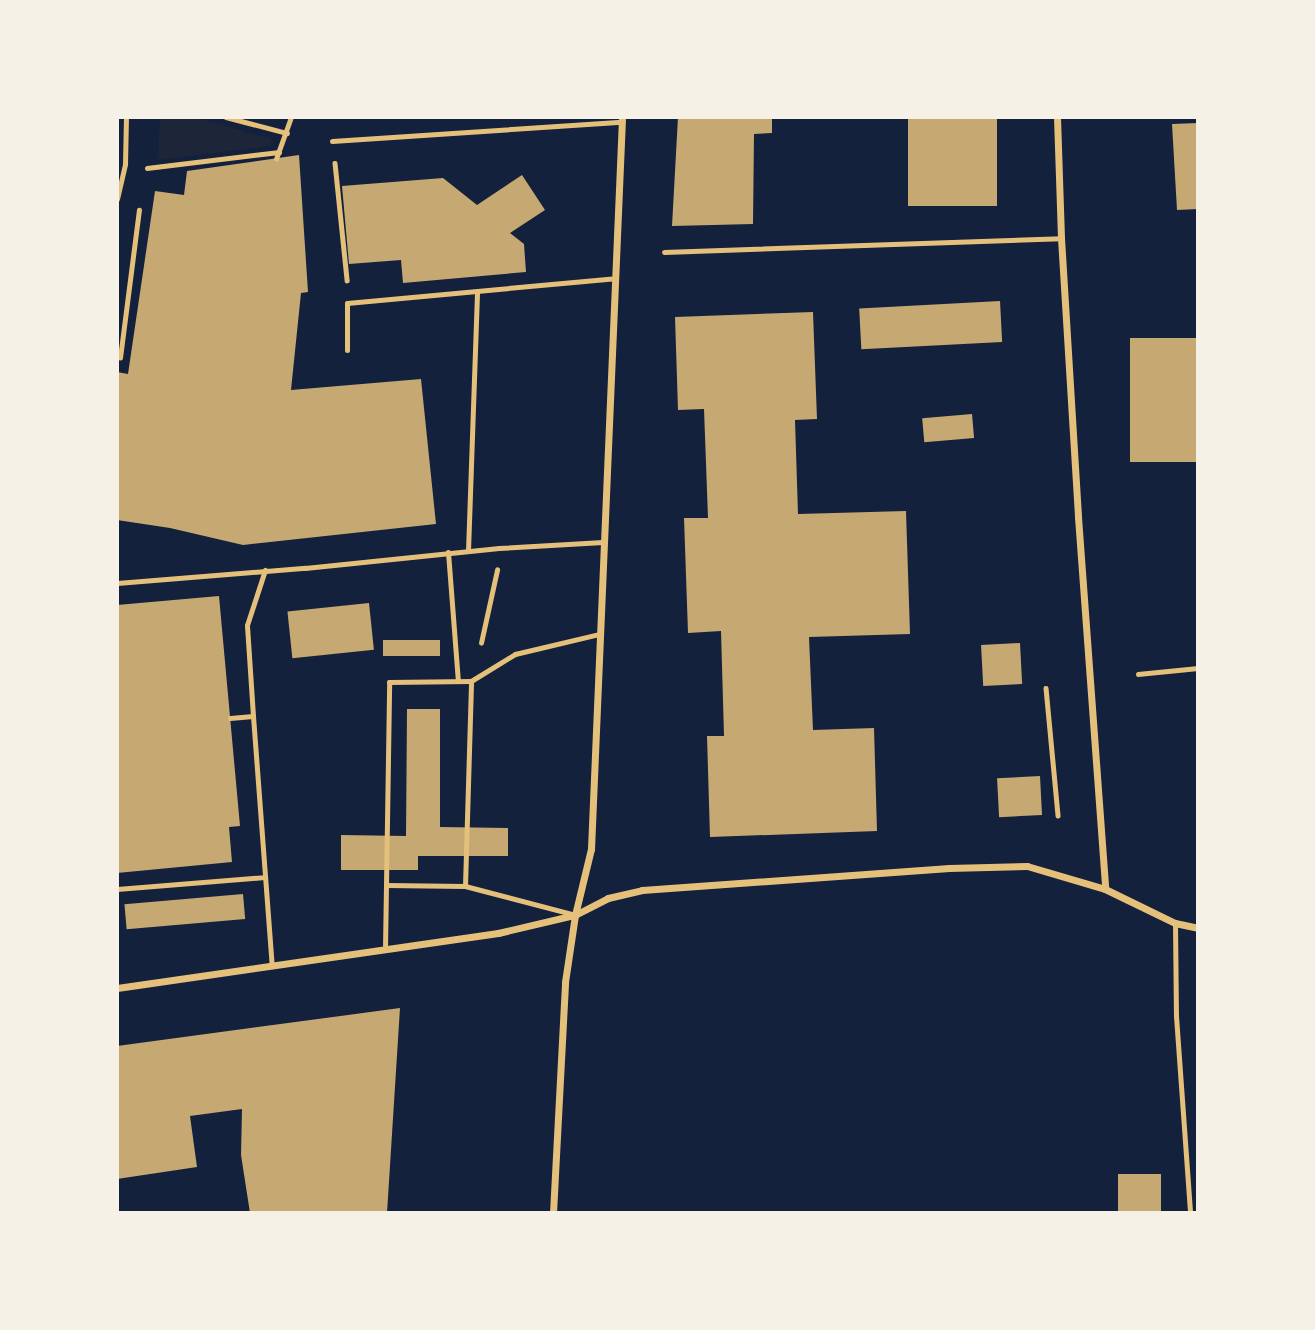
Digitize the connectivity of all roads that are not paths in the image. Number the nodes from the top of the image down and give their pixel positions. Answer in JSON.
{"nodes":[{"id":1,"x":126,"y":117,"type":"edge"},
{"id":2,"x":1057,"y":117,"type":"edge"},
{"id":3,"x":622,"y":120,"type":"edge"},
{"id":4,"x":332,"y":141,"type":"road end"},
{"id":5,"x":117,"y":199,"type":"edge"},
{"id":6,"x":1061,"y":238,"type":"junction"},
{"id":7,"x":664,"y":252,"type":"dead end"},
{"id":8,"x":615,"y":278,"type":"junction"},
{"id":9,"x":477,"y":291,"type":"junction"},
{"id":10,"x":347,"y":351,"type":"dead end"},
{"id":11,"x":603,"y":542,"type":"junction"},
{"id":12,"x":468,"y":551,"type":"junction"},
{"id":13,"x":448,"y":552,"type":"junction"},
{"id":14,"x":265,"y":570,"type":"junction"},
{"id":15,"x":117,"y":583,"type":"edge"},
{"id":16,"x":599,"y":634,"type":"junction"},
{"id":17,"x":458,"y":681,"type":"junction"},
{"id":18,"x":471,"y":681,"type":"junction"},
{"id":19,"x":253,"y":716,"type":"junction"},
{"id":20,"x":230,"y":718,"type":"dead end"},
{"id":21,"x":265,"y":877,"type":"junction"},
{"id":22,"x":386,"y":885,"type":"junction"},
{"id":23,"x":465,"y":886,"type":"junction"},
{"id":24,"x":117,"y":889,"type":"edge"},
{"id":25,"x":1105,"y":889,"type":"junction"},
{"id":26,"x":575,"y":915,"type":"junction"},
{"id":27,"x":1175,"y":923,"type":"junction"},
{"id":28,"x":1198,"y":928,"type":"edge"},
{"id":29,"x":385,"y":949,"type":"junction"},
{"id":30,"x":272,"y":966,"type":"junction"},
{"id":31,"x":117,"y":988,"type":"edge"},
{"id":32,"x":553,"y":1213,"type":"edge"},
{"id":33,"x":1190,"y":1213,"type":"edge"}],
"edges":[{"from":1,"to":5,"type":"lane"},
{"from":2,"to":6,"type":"street"},
{"from":3,"to":4,"type":"lane"},
{"from":3,"to":8,"type":"street"},
{"from":6,"to":7,"type":"lane"},
{"from":6,"to":25,"type":"street"},
{"from":8,"to":9,"type":"lane"},
{"from":8,"to":11,"type":"street"},
{"from":9,"to":10,"type":"lane"},
{"from":9,"to":12,"type":"lane"},
{"from":11,"to":12,"type":"lane"},
{"from":11,"to":16,"type":"street"},
{"from":12,"to":13,"type":"lane"},
{"from":13,"to":14,"type":"lane"},
{"from":13,"to":17,"type":"lane"},
{"from":14,"to":15,"type":"lane"},
{"from":14,"to":19,"type":"lane"},
{"from":16,"to":18,"type":"lane"},
{"from":16,"to":26,"type":"street"},
{"from":17,"to":18,"type":"lane"},
{"from":17,"to":22,"type":"lane"},
{"from":18,"to":23,"type":"lane"},
{"from":19,"to":20,"type":"lane"},
{"from":19,"to":21,"type":"lane"},
{"from":21,"to":24,"type":"lane"},
{"from":21,"to":30,"type":"lane"},
{"from":22,"to":23,"type":"lane"},
{"from":22,"to":29,"type":"lane"},
{"from":23,"to":26,"type":"lane"},
{"from":25,"to":26,"type":"street"},
{"from":25,"to":27,"type":"street"},
{"from":26,"to":29,"type":"street"},
{"from":26,"to":32,"type":"street"},
{"from":27,"to":28,"type":"street"},
{"from":27,"to":33,"type":"lane"},
{"from":29,"to":30,"type":"street"},
{"from":30,"to":31,"type":"street"}]}
